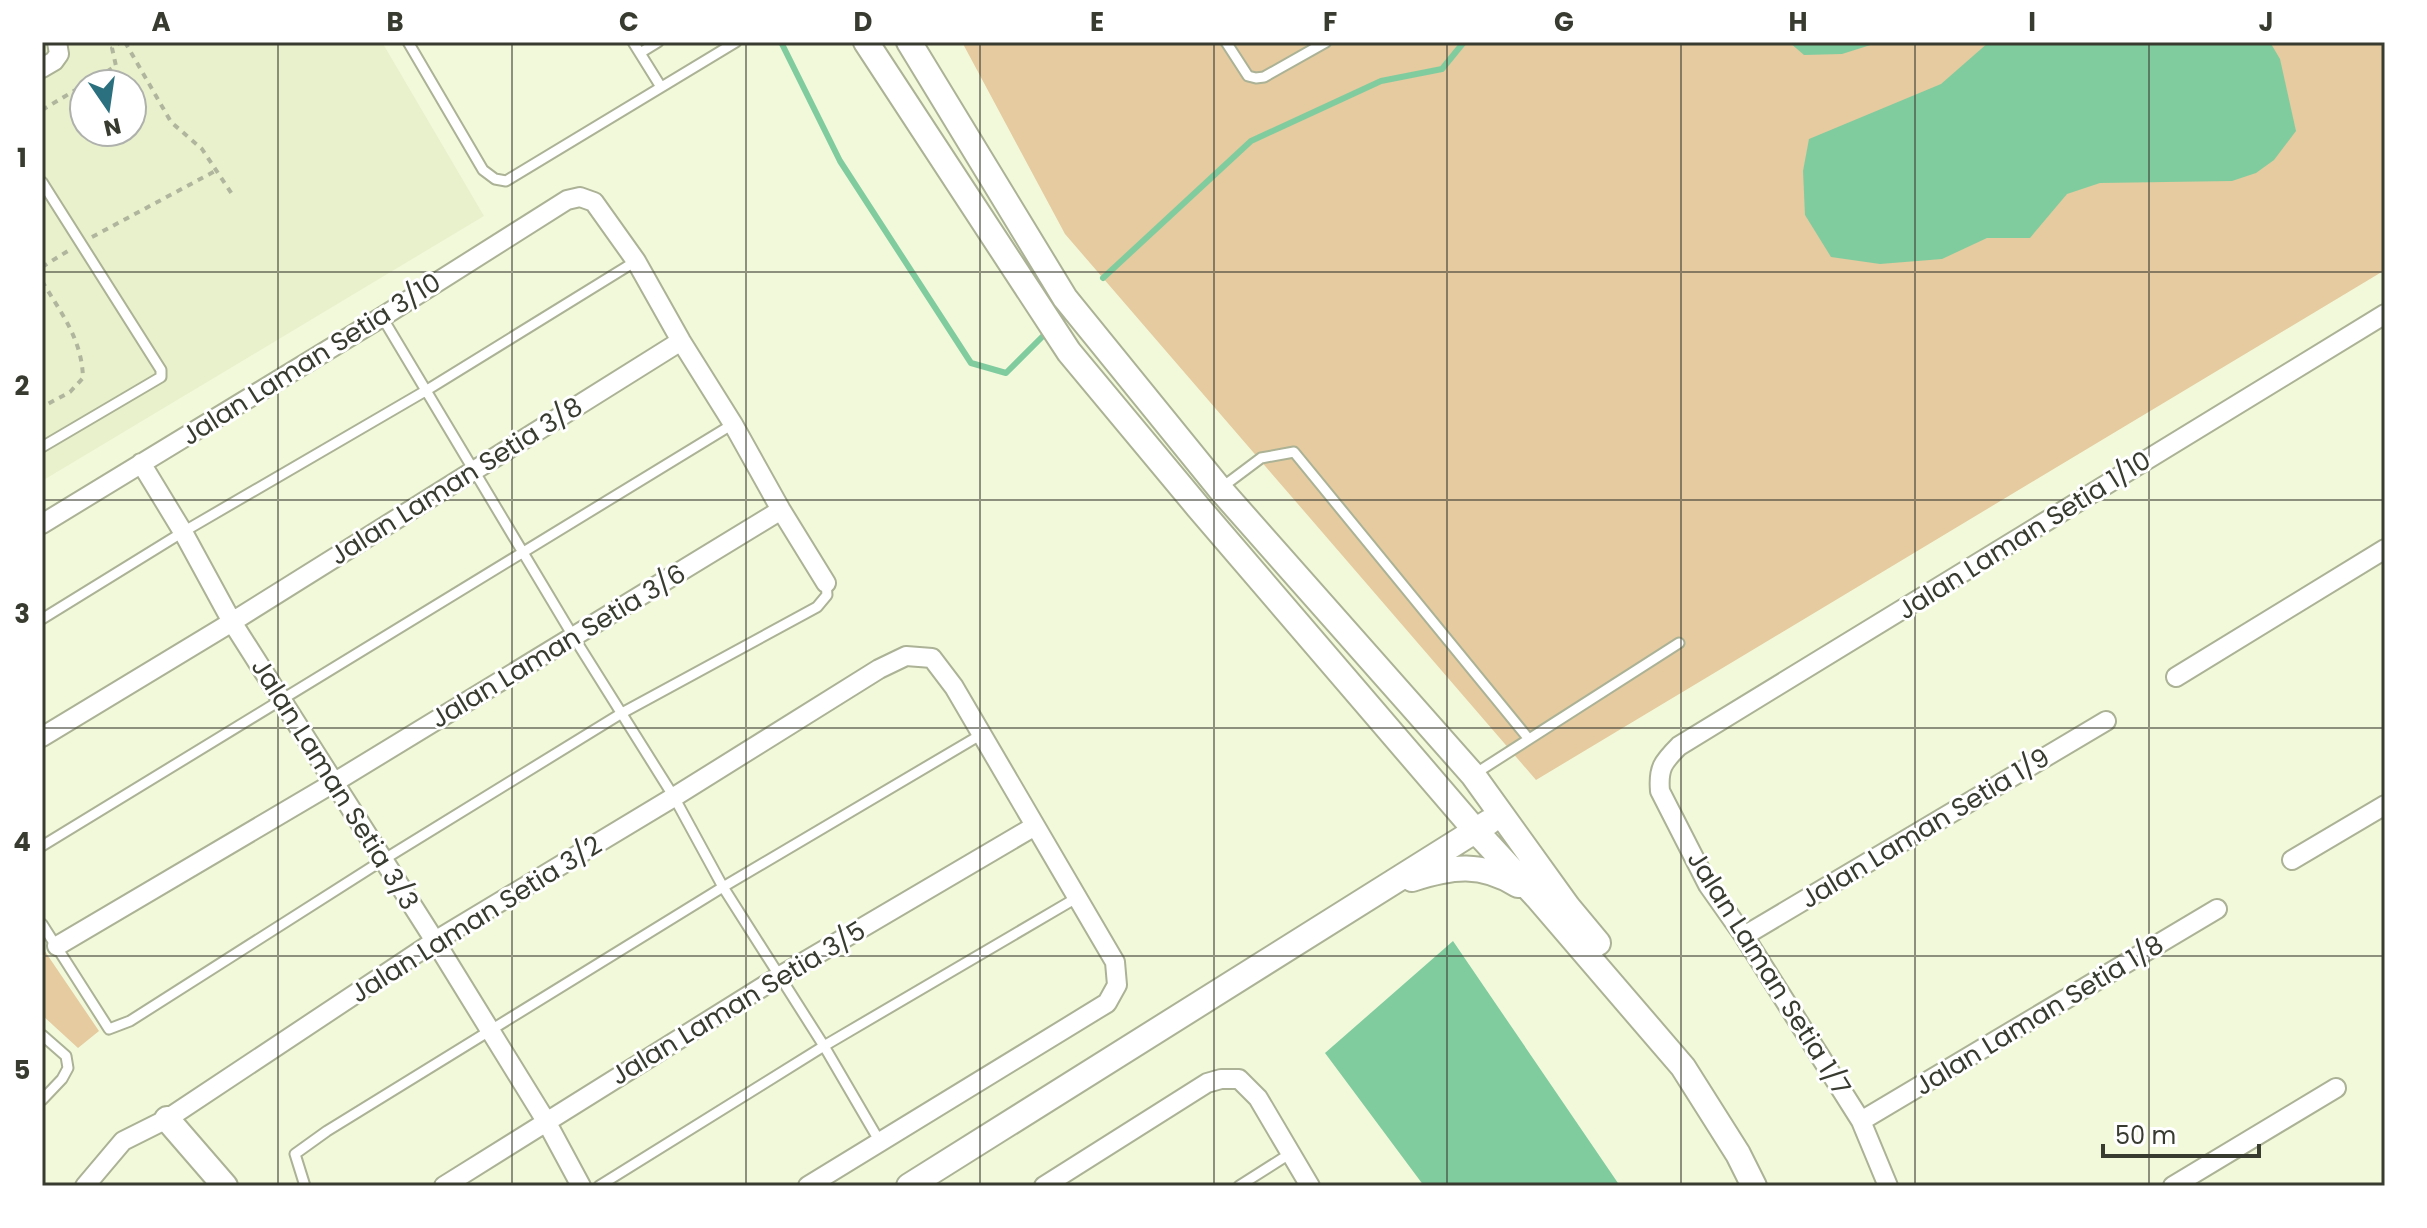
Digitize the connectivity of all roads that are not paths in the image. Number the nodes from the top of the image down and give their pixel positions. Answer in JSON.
{"nodes":[{"id":1,"x":57,"y":42,"type":"edge"},
{"id":2,"x":408,"y":42,"type":"edge"},
{"id":3,"x":633,"y":42,"type":"edge"},
{"id":4,"x":658,"y":42,"type":"edge"},
{"id":5,"x":736,"y":42,"type":"edge"},
{"id":6,"x":866,"y":42,"type":"edge"},
{"id":7,"x":909,"y":42,"type":"edge"},
{"id":8,"x":1226,"y":42,"type":"edge"},
{"id":9,"x":1326,"y":42,"type":"edge"},
{"id":10,"x":640,"y":53,"type":"junction"},
{"id":11,"x":42,"y":68,"type":"edge"},
{"id":12,"x":661,"y":87,"type":"junction"},
{"id":13,"x":42,"y":182,"type":"edge"},
{"id":14,"x":636,"y":261,"type":"junction"},
{"id":15,"x":2385,"y":314,"type":"edge"},
{"id":16,"x":382,"y":317,"type":"junction"},
{"id":17,"x":681,"y":341,"type":"junction"},
{"id":18,"x":427,"y":390,"type":"junction"},
{"id":19,"x":733,"y":424,"type":"junction"},
{"id":20,"x":42,"y":447,"type":"edge"},
{"id":21,"x":141,"y":463,"type":"junction"},
{"id":22,"x":474,"y":469,"type":"junction"},
{"id":23,"x":1220,"y":489,"type":"junction"},
{"id":24,"x":781,"y":510,"type":"junction"},
{"id":25,"x":42,"y":524,"type":"edge"},
{"id":26,"x":183,"y":532,"type":"junction"},
{"id":27,"x":2385,"y":549,"type":"edge"},
{"id":28,"x":522,"y":552,"type":"junction"},
{"id":29,"x":826,"y":583,"type":"joint"},
{"id":30,"x":42,"y":619,"type":"edge"},
{"id":31,"x":232,"y":622,"type":"junction"},
{"id":32,"x":573,"y":636,"type":"junction"},
{"id":33,"x":1679,"y":643,"type":"dead end"},
{"id":34,"x":2176,"y":677,"type":"dead end"},
{"id":35,"x":281,"y":698,"type":"junction"},
{"id":36,"x":622,"y":713,"type":"junction"},
{"id":37,"x":2106,"y":721,"type":"dead end"},
{"id":38,"x":982,"y":734,"type":"junction"},
{"id":39,"x":42,"y":737,"type":"edge"},
{"id":40,"x":1528,"y":738,"type":"junction"},
{"id":41,"x":1665,"y":760,"type":"joint"},
{"id":42,"x":1473,"y":775,"type":"junction"},
{"id":43,"x":335,"y":782,"type":"junction"},
{"id":44,"x":674,"y":797,"type":"junction"},
{"id":45,"x":2385,"y":805,"type":"edge"},
{"id":46,"x":1502,"y":815,"type":"junction"},
{"id":47,"x":1035,"y":826,"type":"junction"},
{"id":48,"x":1475,"y":830,"type":"junction"},
{"id":49,"x":42,"y":846,"type":"edge"},
{"id":50,"x":383,"y":860,"type":"junction"},
{"id":51,"x":2292,"y":860,"type":"dead end"},
{"id":52,"x":1390,"y":886,"type":"junction"},
{"id":53,"x":723,"y":887,"type":"junction"},
{"id":54,"x":1078,"y":897,"type":"junction"},
{"id":55,"x":1537,"y":897,"type":"junction"},
{"id":56,"x":2217,"y":909,"type":"dead end"},
{"id":57,"x":42,"y":924,"type":"edge"},
{"id":58,"x":1744,"y":936,"type":"junction"},
{"id":59,"x":435,"y":941,"type":"junction"},
{"id":60,"x":57,"y":946,"type":"junction"},
{"id":61,"x":780,"y":976,"type":"junction"},
{"id":62,"x":489,"y":1031,"type":"junction"},
{"id":63,"x":42,"y":1035,"type":"edge"},
{"id":64,"x":824,"y":1046,"type":"junction"},
{"id":65,"x":2336,"y":1088,"type":"dead end"},
{"id":66,"x":42,"y":1100,"type":"edge"},
{"id":67,"x":167,"y":1119,"type":"junction"},
{"id":68,"x":546,"y":1121,"type":"junction"},
{"id":69,"x":1861,"y":1121,"type":"junction"},
{"id":70,"x":880,"y":1142,"type":"junction"},
{"id":71,"x":1291,"y":1153,"type":"junction"},
{"id":72,"x":85,"y":1186,"type":"edge"},
{"id":73,"x":225,"y":1186,"type":"edge"},
{"id":74,"x":305,"y":1186,"type":"edge"},
{"id":75,"x":444,"y":1186,"type":"edge"},
{"id":76,"x":581,"y":1186,"type":"edge"},
{"id":77,"x":599,"y":1186,"type":"edge"},
{"id":78,"x":808,"y":1186,"type":"edge"},
{"id":79,"x":909,"y":1186,"type":"edge"},
{"id":80,"x":1044,"y":1186,"type":"edge"},
{"id":81,"x":1239,"y":1186,"type":"edge"},
{"id":82,"x":1310,"y":1186,"type":"edge"},
{"id":83,"x":1754,"y":1186,"type":"edge"},
{"id":84,"x":1770,"y":1186,"type":"edge"},
{"id":85,"x":1888,"y":1186,"type":"edge"},
{"id":86,"x":2173,"y":1186,"type":"edge"}],
"edges":[{"from":1,"to":11,"type":"street"},
{"from":2,"to":12,"type":"lane"},
{"from":3,"to":10,"type":"lane"},
{"from":4,"to":10,"type":"lane"},
{"from":5,"to":12,"type":"lane"},
{"from":6,"to":48,"type":"street"},
{"from":7,"to":23,"type":"street"},
{"from":8,"to":9,"type":"lane"},
{"from":10,"to":12,"type":"lane"},
{"from":13,"to":20,"type":"lane"},
{"from":14,"to":16,"type":"street","name":"Jalan Laman Setia 3/10"},
{"from":14,"to":17,"type":"street"},
{"from":14,"to":18,"type":"lane"},
{"from":15,"to":41,"type":"street","name":"Jalan Laman Setia 1/10"},
{"from":16,"to":18,"type":"lane"},
{"from":16,"to":21,"type":"street","name":"Jalan Laman Setia 3/10"},
{"from":17,"to":19,"type":"street"},
{"from":17,"to":22,"type":"street","name":"Jalan Laman Setia 3/8"},
{"from":18,"to":22,"type":"lane"},
{"from":18,"to":26,"type":"lane"},
{"from":19,"to":24,"type":"street"},
{"from":19,"to":28,"type":"lane"},
{"from":21,"to":25,"type":"street","name":"Jalan Laman Setia 3/10"},
{"from":21,"to":26,"type":"street","name":"Jalan Laman Setia 3/3"},
{"from":22,"to":28,"type":"lane"},
{"from":22,"to":31,"type":"street","name":"Jalan Laman Setia 3/8"},
{"from":23,"to":40,"type":"lane"},
{"from":23,"to":42,"type":"street"},
{"from":24,"to":29,"type":"street"},
{"from":24,"to":32,"type":"street","name":"Jalan Laman Setia 3/6"},
{"from":26,"to":30,"type":"lane"},
{"from":26,"to":31,"type":"street","name":"Jalan Laman Setia 3/3"},
{"from":27,"to":34,"type":"street"},
{"from":28,"to":32,"type":"lane"},
{"from":28,"to":35,"type":"lane"},
{"from":29,"to":36,"type":"lane"},
{"from":31,"to":35,"type":"street","name":"Jalan Laman Setia 3/3"},
{"from":31,"to":39,"type":"street","name":"Jalan Laman Setia 3/8"},
{"from":32,"to":36,"type":"lane"},
{"from":32,"to":43,"type":"street","name":"Jalan Laman Setia 3/6"},
{"from":33,"to":40,"type":"lane"},
{"from":35,"to":43,"type":"street","name":"Jalan Laman Setia 3/3"},
{"from":35,"to":49,"type":"lane"},
{"from":36,"to":44,"type":"lane"},
{"from":36,"to":50,"type":"lane"},
{"from":37,"to":58,"type":"street","name":"Jalan Laman Setia 1/9"},
{"from":38,"to":44,"type":"street","name":"Jalan Laman Setia 3/2"},
{"from":38,"to":47,"type":"street"},
{"from":38,"to":53,"type":"lane"},
{"from":40,"to":42,"type":"lane"},
{"from":41,"to":58,"type":"street","name":"Jalan Laman Setia 1/7"},
{"from":42,"to":46,"type":"street"},
{"from":43,"to":50,"type":"street","name":"Jalan Laman Setia 3/3"},
{"from":43,"to":60,"type":"street","name":"Jalan Laman Setia 3/6"},
{"from":44,"to":53,"type":"lane"},
{"from":44,"to":59,"type":"street","name":"Jalan Laman Setia 3/2"},
{"from":45,"to":51,"type":"street"},
{"from":46,"to":48,"type":"street"},
{"from":46,"to":84,"type":"street"},
{"from":47,"to":54,"type":"street"},
{"from":47,"to":61,"type":"street","name":"Jalan Laman Setia 3/5"},
{"from":48,"to":52,"type":"street"},
{"from":48,"to":55,"type":"street"},
{"from":50,"to":59,"type":"street","name":"Jalan Laman Setia 3/3"},
{"from":50,"to":60,"type":"lane"},
{"from":52,"to":55,"type":"street"},
{"from":52,"to":79,"type":"street"},
{"from":53,"to":61,"type":"lane"},
{"from":53,"to":62,"type":"lane"},
{"from":54,"to":64,"type":"lane"},
{"from":54,"to":70,"type":"street"},
{"from":55,"to":83,"type":"street"},
{"from":56,"to":69,"type":"street","name":"Jalan Laman Setia 1/8"},
{"from":57,"to":60,"type":"lane"},
{"from":58,"to":69,"type":"street","name":"Jalan Laman Setia 1/7"},
{"from":59,"to":62,"type":"street","name":"Jalan Laman Setia 3/3"},
{"from":59,"to":67,"type":"street","name":"Jalan Laman Setia 3/2"},
{"from":61,"to":64,"type":"lane"},
{"from":61,"to":68,"type":"street","name":"Jalan Laman Setia 3/5"},
{"from":62,"to":68,"type":"street","name":"Jalan Laman Setia 3/3"},
{"from":62,"to":74,"type":"lane"},
{"from":63,"to":66,"type":"lane"},
{"from":64,"to":70,"type":"lane"},
{"from":64,"to":77,"type":"lane"},
{"from":65,"to":86,"type":"street"},
{"from":67,"to":72,"type":"street","name":"Jalan Laman Setia 3/2"},
{"from":67,"to":73,"type":"street"},
{"from":68,"to":75,"type":"street","name":"Jalan Laman Setia 3/5"},
{"from":68,"to":76,"type":"street","name":"Jalan Laman Setia 3/3"},
{"from":69,"to":85,"type":"street","name":"Jalan Laman Setia 1/7"},
{"from":70,"to":78,"type":"street"},
{"from":71,"to":80,"type":"street"},
{"from":71,"to":81,"type":"lane"},
{"from":71,"to":82,"type":"street"}]}
